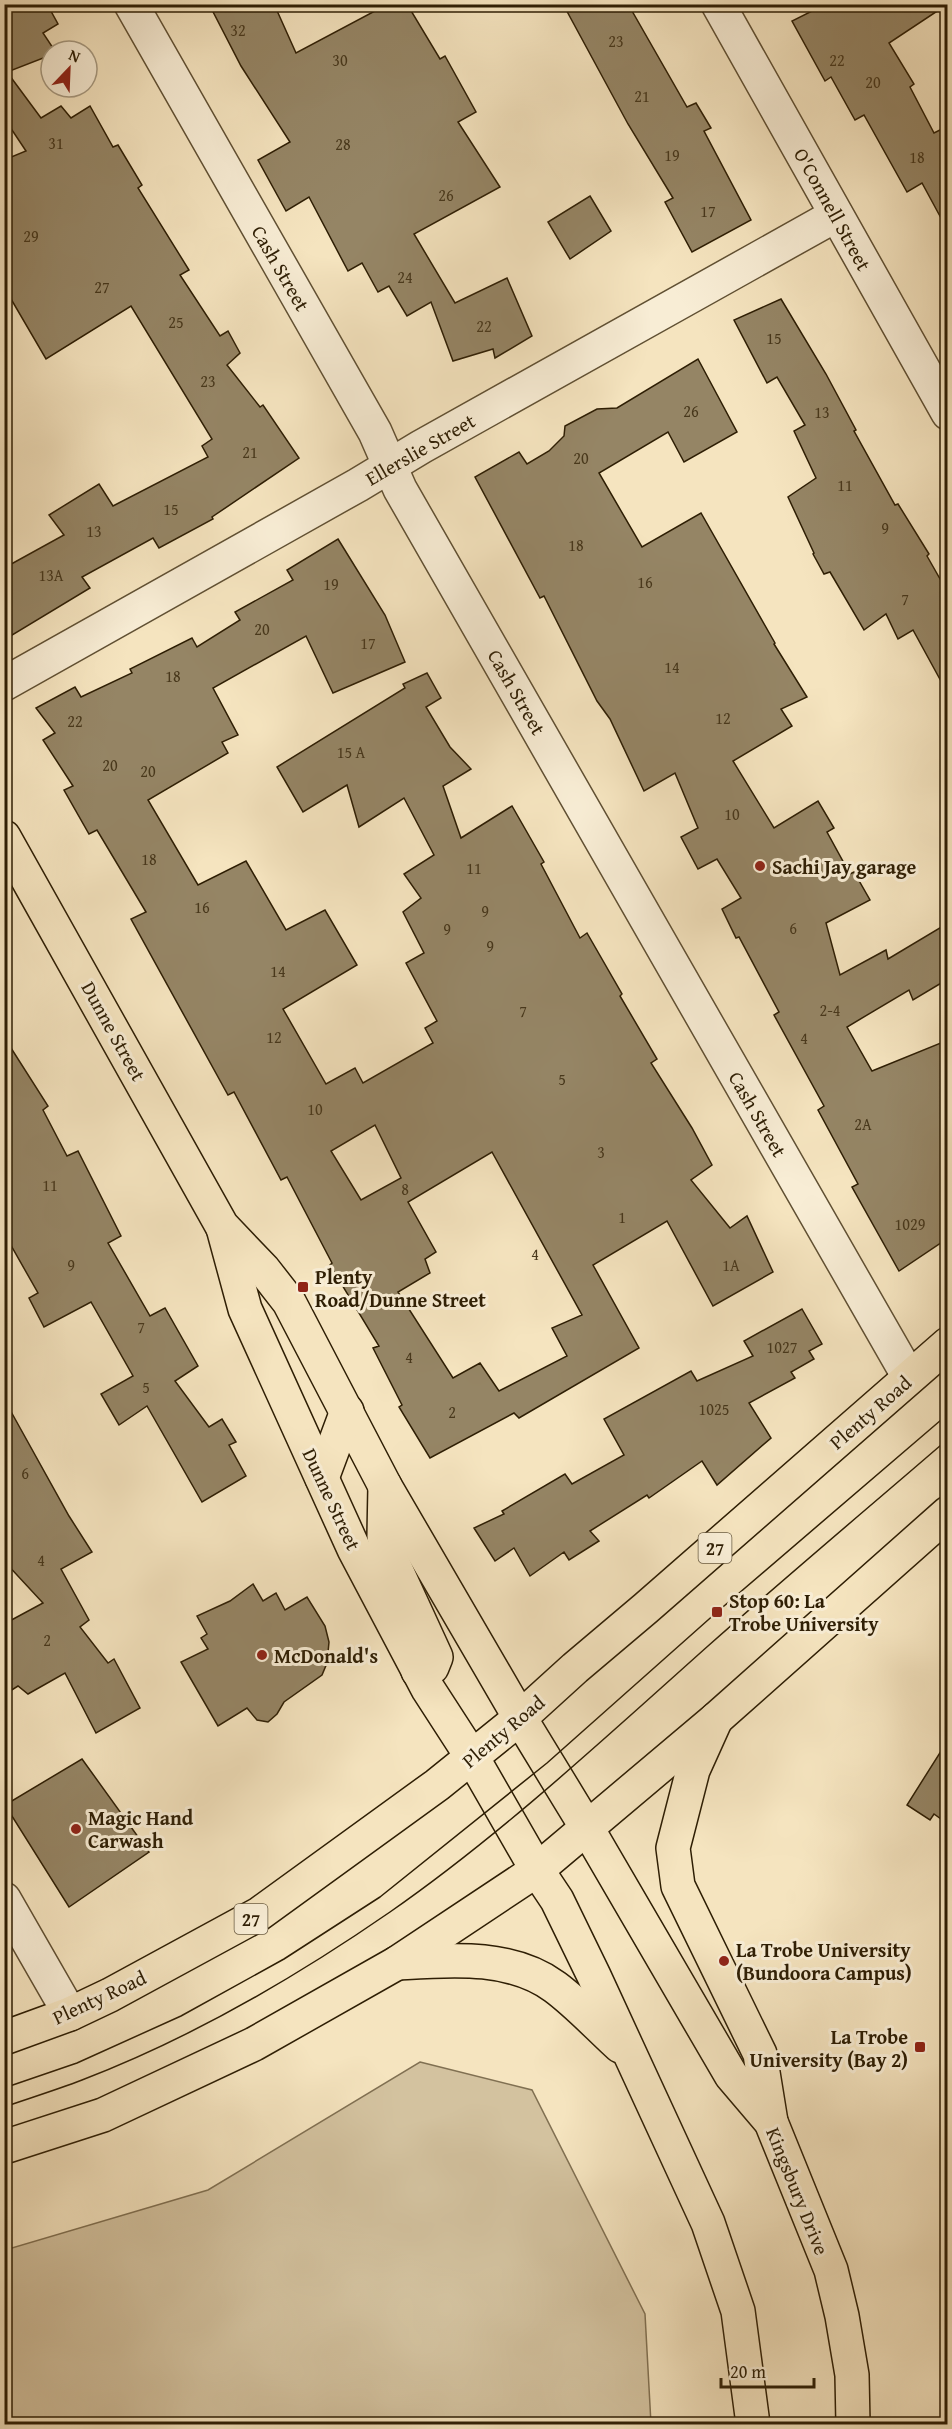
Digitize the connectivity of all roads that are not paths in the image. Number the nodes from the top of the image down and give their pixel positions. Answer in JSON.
{"nodes":[{"id":1,"x":131,"y":4,"type":"edge"},
{"id":2,"x":718,"y":4,"type":"edge"},
{"id":3,"x":836,"y":215,"type":"junction"},
{"id":4,"x":948,"y":413,"type":"edge"},
{"id":5,"x":390,"y":466,"type":"junction"},
{"id":6,"x":4,"y":684,"type":"edge"},
{"id":7,"x":4,"y":837,"type":"edge"},
{"id":8,"x":222,"y":1226,"type":"junction"},
{"id":9,"x":948,"y":1344,"type":"edge"},
{"id":10,"x":909,"y":1377,"type":"junction"},
{"id":11,"x":347,"y":1411,"type":"junction"},
{"id":12,"x":322,"y":1478,"type":"junction"},
{"id":13,"x":385,"y":1486,"type":"junction"},
{"id":14,"x":948,"y":1513,"type":"edge"},
{"id":15,"x":418,"y":1671,"type":"junction"},
{"id":16,"x":520,"y":1718,"type":"junction"},
{"id":17,"x":716,"y":1719,"type":"junction"},
{"id":18,"x":472,"y":1757,"type":"junction"},
{"id":19,"x":587,"y":1828,"type":"junction"},
{"id":20,"x":537,"y":1870,"type":"junction"},
{"id":21,"x":4,"y":1899,"type":"edge"},
{"id":22,"x":397,"y":1963,"type":"junction"},
{"id":23,"x":70,"y":2014,"type":"junction"},
{"id":24,"x":4,"y":2038,"type":"edge"},
{"id":25,"x":630,"y":2055,"type":"junction"},
{"id":26,"x":771,"y":2122,"type":"junction"},
{"id":27,"x":4,"y":2147,"type":"edge"},
{"id":28,"x":753,"y":2424,"type":"edge"},
{"id":29,"x":854,"y":2424,"type":"edge"}],
"edges":[{"from":1,"to":5,"type":"street","name":"Cash Street"},
{"from":2,"to":3,"type":"street","name":"O'Connell Street"},
{"from":3,"to":4,"type":"street","name":"O'Connell Street"},
{"from":3,"to":5,"type":"street","name":"Ellerslie Street"},
{"from":5,"to":6,"type":"street","name":"Ellerslie Street"},
{"from":5,"to":10,"type":"street","name":"Cash Street"},
{"from":7,"to":8,"type":"main road","name":"Dunne Street"},
{"from":8,"to":11,"type":"main road","name":"Dunne Street"},
{"from":8,"to":12,"type":"main road","name":"Dunne Street"},
{"from":9,"to":10,"type":"main road","name":"Plenty Road","number":"27"},
{"from":10,"to":16,"type":"main road","name":"Plenty Road","number":"27"},
{"from":11,"to":12,"type":"main road"},
{"from":11,"to":13,"type":"main road","name":"Dunne Street"},
{"from":12,"to":15,"type":"main road","name":"Dunne Street"},
{"from":13,"to":15,"type":"main road"},
{"from":13,"to":16,"type":"main road","name":"Dunne Street"},
{"from":14,"to":17,"type":"main road"},
{"from":15,"to":18,"type":"main road","name":"Dunne Street"},
{"from":16,"to":18,"type":"main road","name":"Plenty Road","number":"27"},
{"from":16,"to":19,"type":"main road","name":"Kingsbury Drive"},
{"from":17,"to":19,"type":"main road"},
{"from":17,"to":26,"type":"main road"},
{"from":18,"to":20,"type":"main road","name":"Dunne Street"},
{"from":18,"to":23,"type":"main road","name":"Plenty Road","number":"27"},
{"from":19,"to":20,"type":"main road"},
{"from":19,"to":26,"type":"main road","name":"Kingsbury Drive"},
{"from":20,"to":22,"type":"main road"},
{"from":20,"to":25,"type":"main road"},
{"from":21,"to":23,"type":"street"},
{"from":22,"to":25,"type":"main road"},
{"from":22,"to":27,"type":"main road"},
{"from":23,"to":24,"type":"main road","name":"Plenty Road","number":"27"},
{"from":25,"to":28,"type":"main road"},
{"from":26,"to":29,"type":"main road","name":"Kingsbury Drive"}]}
